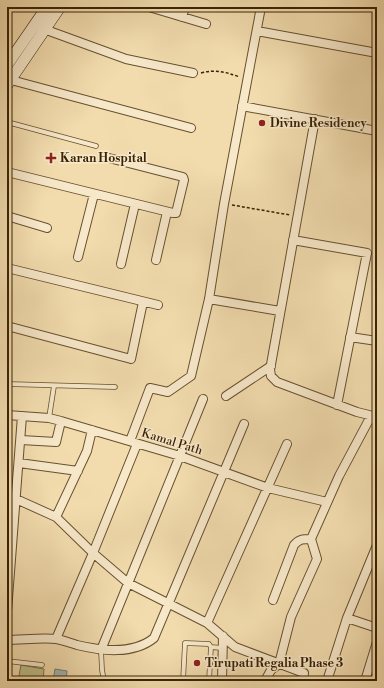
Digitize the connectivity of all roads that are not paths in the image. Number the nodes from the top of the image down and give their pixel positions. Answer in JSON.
{"nodes":[{"id":1,"x":47,"y":7,"type":"edge"},
{"id":2,"x":60,"y":7,"type":"edge"},
{"id":3,"x":149,"y":7,"type":"edge"},
{"id":4,"x":185,"y":7,"type":"edge"},
{"id":5,"x":261,"y":7,"type":"edge"},
{"id":6,"x":182,"y":17,"type":"junction"},
{"id":7,"x":206,"y":24,"type":"dead end"},
{"id":8,"x":40,"y":27,"type":"junction"},
{"id":9,"x":257,"y":31,"type":"junction"},
{"id":10,"x":377,"y":53,"type":"edge"},
{"id":11,"x":7,"y":65,"type":"edge"},
{"id":12,"x":193,"y":73,"type":"road end"},
{"id":13,"x":9,"y":82,"type":"edge"},
{"id":14,"x":242,"y":106,"type":"junction"},
{"id":15,"x":315,"y":119,"type":"junction"},
{"id":16,"x":7,"y":122,"type":"edge"},
{"id":17,"x":191,"y":128,"type":"dead end"},
{"id":18,"x":377,"y":130,"type":"edge"},
{"id":19,"x":96,"y":146,"type":"dead end"},
{"id":20,"x":105,"y":157,"type":"dead end"},
{"id":21,"x":7,"y":172,"type":"edge"},
{"id":22,"x":94,"y":194,"type":"junction"},
{"id":23,"x":135,"y":204,"type":"junction"},
{"id":24,"x":167,"y":212,"type":"junction"},
{"id":25,"x":7,"y":216,"type":"edge"},
{"id":26,"x":47,"y":228,"type":"dead end"},
{"id":27,"x":293,"y":240,"type":"junction"},
{"id":28,"x":78,"y":256,"type":"dead end"},
{"id":29,"x":156,"y":260,"type":"dead end"},
{"id":30,"x":121,"y":264,"type":"dead end"},
{"id":31,"x":7,"y":268,"type":"edge"},
{"id":32,"x":209,"y":299,"type":"junction"},
{"id":33,"x":143,"y":302,"type":"junction"},
{"id":34,"x":158,"y":305,"type":"dead end"},
{"id":35,"x":280,"y":311,"type":"junction"},
{"id":36,"x":7,"y":326,"type":"edge"},
{"id":37,"x":350,"y":336,"type":"junction"},
{"id":38,"x":377,"y":341,"type":"edge"},
{"id":39,"x":270,"y":366,"type":"junction"},
{"id":40,"x":7,"y":384,"type":"edge"},
{"id":41,"x":54,"y":386,"type":"junction"},
{"id":42,"x":115,"y":386,"type":"dead end"},
{"id":43,"x":226,"y":396,"type":"dead end"},
{"id":44,"x":203,"y":399,"type":"dead end"},
{"id":45,"x":337,"y":405,"type":"junction"},
{"id":46,"x":7,"y":415,"type":"edge"},
{"id":47,"x":22,"y":416,"type":"junction"},
{"id":48,"x":374,"y":416,"type":"edge"},
{"id":49,"x":49,"y":418,"type":"junction"},
{"id":50,"x":61,"y":421,"type":"junction"},
{"id":51,"x":244,"y":424,"type":"dead end"},
{"id":52,"x":92,"y":430,"type":"junction"},
{"id":53,"x":20,"y":440,"type":"junction"},
{"id":54,"x":133,"y":443,"type":"junction"},
{"id":55,"x":287,"y":444,"type":"dead end"},
{"id":56,"x":180,"y":456,"type":"junction"},
{"id":57,"x":19,"y":463,"type":"junction"},
{"id":58,"x":78,"y":471,"type":"junction"},
{"id":59,"x":224,"y":472,"type":"junction"},
{"id":60,"x":268,"y":488,"type":"junction"},
{"id":61,"x":11,"y":498,"type":"edge"},
{"id":62,"x":327,"y":502,"type":"junction"},
{"id":63,"x":56,"y":517,"type":"junction"},
{"id":64,"x":311,"y":539,"type":"junction"},
{"id":65,"x":377,"y":545,"type":"edge"},
{"id":66,"x":10,"y":550,"type":"edge"},
{"id":67,"x":93,"y":553,"type":"junction"},
{"id":68,"x":128,"y":583,"type":"junction"},
{"id":69,"x":8,"y":597,"type":"edge"},
{"id":70,"x":273,"y":600,"type":"dead end"},
{"id":71,"x":169,"y":603,"type":"junction"},
{"id":72,"x":7,"y":611,"type":"edge"},
{"id":73,"x":347,"y":618,"type":"junction"},
{"id":74,"x":207,"y":623,"type":"junction"},
{"id":75,"x":377,"y":628,"type":"edge"},
{"id":76,"x":223,"y":636,"type":"junction"},
{"id":77,"x":56,"y":639,"type":"junction"},
{"id":78,"x":7,"y":640,"type":"edge"},
{"id":79,"x":377,"y":642,"type":"edge"},
{"id":80,"x":211,"y":648,"type":"junction"},
{"id":81,"x":222,"y":648,"type":"junction"},
{"id":82,"x":101,"y":650,"type":"junction"},
{"id":83,"x":7,"y":660,"type":"edge"},
{"id":84,"x":279,"y":664,"type":"junction"},
{"id":85,"x":42,"y":665,"type":"dead end"},
{"id":86,"x":104,"y":681,"type":"edge"},
{"id":87,"x":183,"y":681,"type":"edge"},
{"id":88,"x":209,"y":681,"type":"edge"},
{"id":89,"x":222,"y":681,"type":"edge"},
{"id":90,"x":264,"y":681,"type":"edge"},
{"id":91,"x":303,"y":681,"type":"edge"},
{"id":92,"x":327,"y":681,"type":"edge"},
{"id":93,"x":365,"y":681,"type":"edge"}],
"edges":[{"from":1,"to":8,"type":"main road"},
{"from":2,"to":8,"type":"main road"},
{"from":3,"to":6,"type":"street"},
{"from":4,"to":6,"type":"street"},
{"from":5,"to":9,"type":"street"},
{"from":6,"to":7,"type":"street"},
{"from":8,"to":11,"type":"main road"},
{"from":8,"to":12,"type":"street"},
{"from":8,"to":13,"type":"main road"},
{"from":9,"to":10,"type":"street"},
{"from":9,"to":14,"type":"street"},
{"from":13,"to":17,"type":"street"},
{"from":14,"to":15,"type":"street"},
{"from":14,"to":32,"type":"street"},
{"from":15,"to":18,"type":"street"},
{"from":15,"to":27,"type":"street"},
{"from":16,"to":19,"type":"lane"},
{"from":20,"to":24,"type":"street"},
{"from":21,"to":22,"type":"street"},
{"from":22,"to":23,"type":"street"},
{"from":22,"to":28,"type":"street"},
{"from":23,"to":24,"type":"street"},
{"from":23,"to":30,"type":"street"},
{"from":24,"to":29,"type":"street"},
{"from":25,"to":26,"type":"street"},
{"from":27,"to":35,"type":"street"},
{"from":27,"to":37,"type":"street"},
{"from":31,"to":33,"type":"street"},
{"from":32,"to":35,"type":"street"},
{"from":32,"to":54,"type":"street"},
{"from":33,"to":34,"type":"street"},
{"from":33,"to":36,"type":"street"},
{"from":35,"to":39,"type":"street"},
{"from":37,"to":38,"type":"street"},
{"from":37,"to":45,"type":"street"},
{"from":39,"to":43,"type":"street"},
{"from":39,"to":45,"type":"street"},
{"from":40,"to":41,"type":"lane"},
{"from":41,"to":42,"type":"lane"},
{"from":41,"to":49,"type":"lane"},
{"from":44,"to":56,"type":"street"},
{"from":45,"to":48,"type":"street"},
{"from":46,"to":47,"type":"street","name":"Kamal Path"},
{"from":47,"to":49,"type":"street","name":"Kamal Path"},
{"from":47,"to":53,"type":"street"},
{"from":48,"to":62,"type":"street"},
{"from":49,"to":50,"type":"street","name":"Kamal Path"},
{"from":50,"to":52,"type":"street","name":"Kamal Path"},
{"from":50,"to":53,"type":"street"},
{"from":51,"to":59,"type":"street"},
{"from":52,"to":54,"type":"street","name":"Kamal Path"},
{"from":52,"to":58,"type":"street"},
{"from":53,"to":57,"type":"street"},
{"from":54,"to":56,"type":"street","name":"Kamal Path"},
{"from":54,"to":67,"type":"street"},
{"from":55,"to":60,"type":"street"},
{"from":56,"to":59,"type":"street","name":"Kamal Path"},
{"from":56,"to":68,"type":"street"},
{"from":57,"to":58,"type":"street"},
{"from":57,"to":61,"type":"street"},
{"from":58,"to":63,"type":"street"},
{"from":59,"to":60,"type":"street","name":"Kamal Path"},
{"from":59,"to":71,"type":"street"},
{"from":60,"to":62,"type":"street","name":"Kamal Path"},
{"from":60,"to":74,"type":"street"},
{"from":61,"to":63,"type":"street"},
{"from":61,"to":66,"type":"street"},
{"from":62,"to":64,"type":"street"},
{"from":63,"to":67,"type":"street"},
{"from":64,"to":70,"type":"street"},
{"from":64,"to":84,"type":"street"},
{"from":65,"to":73,"type":"street"},
{"from":66,"to":69,"type":"street"},
{"from":67,"to":68,"type":"street"},
{"from":67,"to":77,"type":"street"},
{"from":68,"to":71,"type":"street"},
{"from":68,"to":82,"type":"street"},
{"from":69,"to":72,"type":"street"},
{"from":71,"to":74,"type":"street"},
{"from":71,"to":82,"type":"street"},
{"from":73,"to":75,"type":"street"},
{"from":73,"to":92,"type":"street"},
{"from":74,"to":76,"type":"street"},
{"from":76,"to":81,"type":"street"},
{"from":76,"to":84,"type":"street"},
{"from":77,"to":78,"type":"street"},
{"from":77,"to":82,"type":"street"},
{"from":79,"to":93,"type":"street"},
{"from":80,"to":81,"type":"lane"},
{"from":80,"to":87,"type":"lane"},
{"from":80,"to":88,"type":"lane"},
{"from":81,"to":89,"type":"street"},
{"from":82,"to":86,"type":"lane"},
{"from":83,"to":85,"type":"lane"},
{"from":84,"to":90,"type":"street"},
{"from":84,"to":91,"type":"street"}]}
